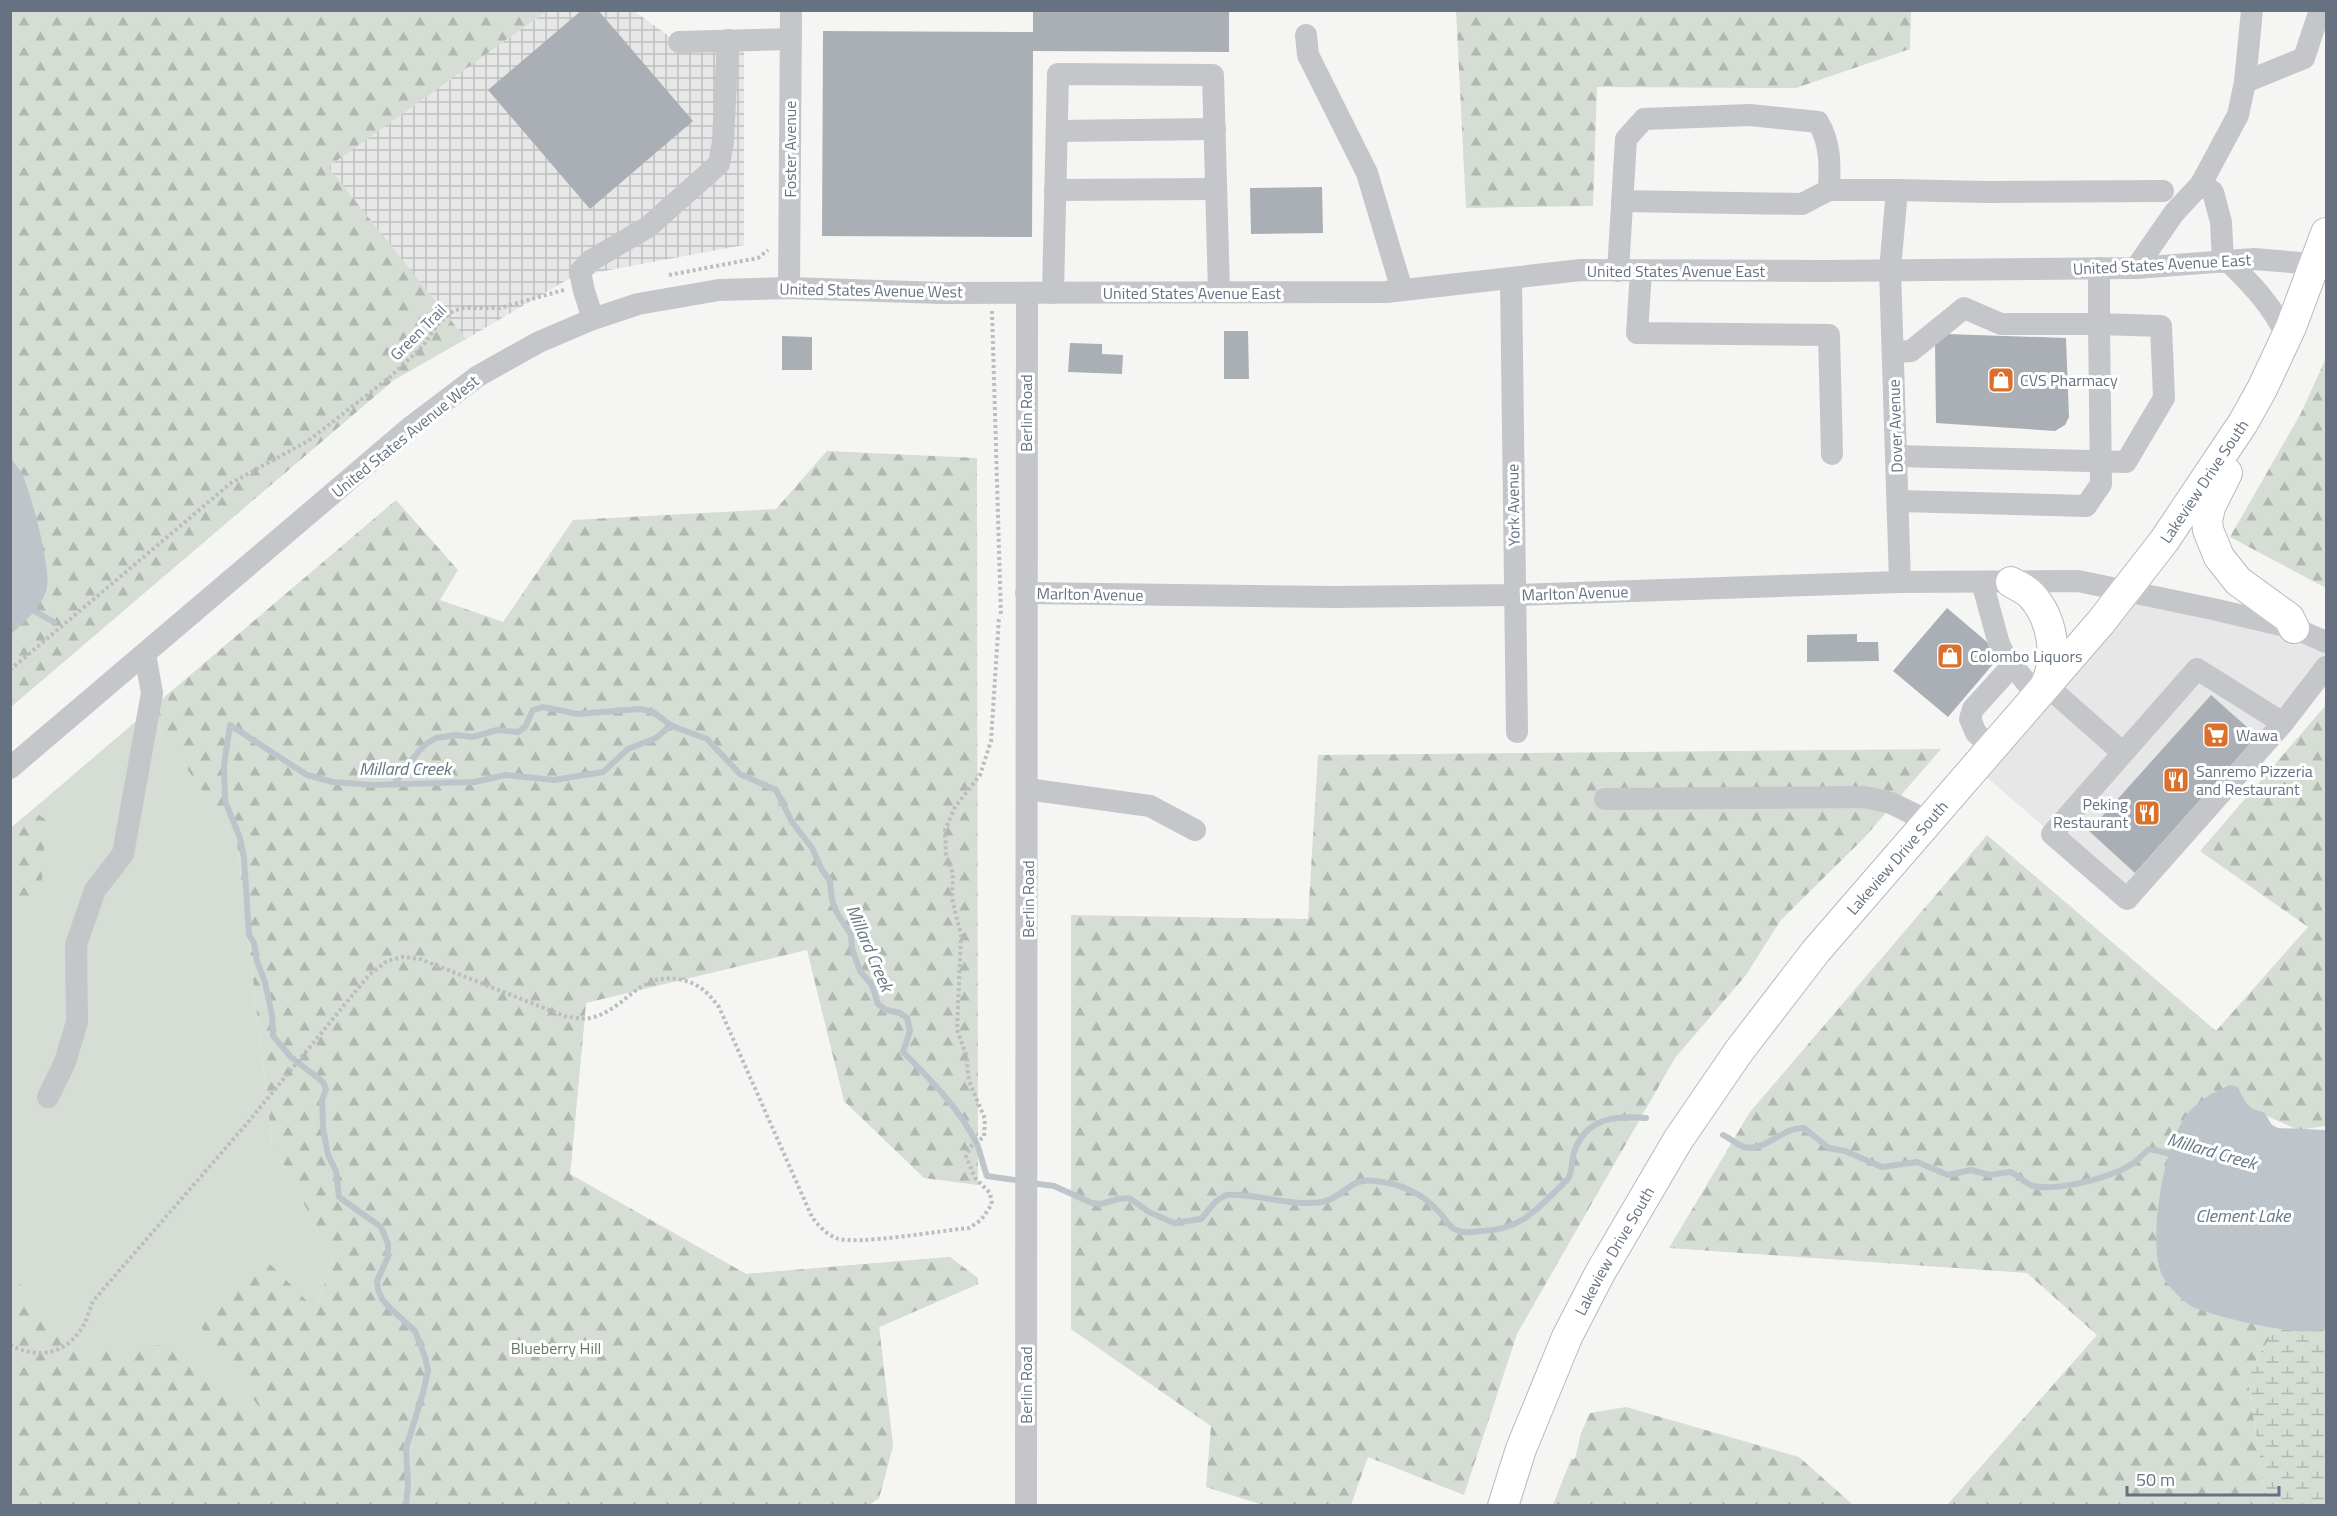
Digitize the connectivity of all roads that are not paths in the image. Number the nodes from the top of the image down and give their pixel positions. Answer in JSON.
{"nodes":[{"id":1,"x":790,"y":10,"type":"edge"},
{"id":2,"x":2252,"y":10,"type":"edge"},
{"id":3,"x":2320,"y":10,"type":"edge"},
{"id":4,"x":1306,"y":35,"type":"dead end"},
{"id":5,"x":790,"y":39,"type":"junction"},
{"id":6,"x":728,"y":40,"type":"junction"},
{"id":7,"x":679,"y":42,"type":"dead end"},
{"id":8,"x":2326,"y":53,"type":"edge"},
{"id":9,"x":2304,"y":57,"type":"junction"},
{"id":10,"x":2245,"y":82,"type":"junction"},
{"id":11,"x":1215,"y":129,"type":"junction"},
{"id":12,"x":1057,"y":130,"type":"junction"},
{"id":13,"x":2201,"y":184,"type":"junction"},
{"id":14,"x":1215,"y":189,"type":"junction"},
{"id":15,"x":1055,"y":190,"type":"junction"},
{"id":16,"x":1830,"y":190,"type":"junction"},
{"id":17,"x":1897,"y":190,"type":"junction"},
{"id":18,"x":2163,"y":191,"type":"dead end"},
{"id":19,"x":1622,"y":201,"type":"junction"},
{"id":20,"x":2326,"y":233,"type":"edge"},
{"id":21,"x":2226,"y":262,"type":"junction"},
{"id":22,"x":2319,"y":265,"type":"edge"},
{"id":23,"x":2098,"y":268,"type":"junction"},
{"id":24,"x":2136,"y":268,"type":"junction"},
{"id":25,"x":1890,"y":270,"type":"junction"},
{"id":26,"x":1618,"y":271,"type":"junction"},
{"id":27,"x":1641,"y":271,"type":"junction"},
{"id":28,"x":1511,"y":278,"type":"junction"},
{"id":29,"x":789,"y":288,"type":"junction"},
{"id":30,"x":1402,"y":290,"type":"junction"},
{"id":31,"x":1219,"y":292,"type":"junction"},
{"id":32,"x":1027,"y":293,"type":"junction"},
{"id":33,"x":1053,"y":293,"type":"junction"},
{"id":34,"x":593,"y":319,"type":"junction"},
{"id":35,"x":2099,"y":324,"type":"junction"},
{"id":36,"x":2286,"y":336,"type":"junction"},
{"id":37,"x":1893,"y":352,"type":"junction"},
{"id":38,"x":2243,"y":423,"type":"junction"},
{"id":39,"x":1832,"y":454,"type":"dead end"},
{"id":40,"x":1896,"y":456,"type":"junction"},
{"id":41,"x":2101,"y":461,"type":"junction"},
{"id":42,"x":1898,"y":501,"type":"junction"},
{"id":43,"x":1900,"y":582,"type":"junction"},
{"id":44,"x":1996,"y":582,"type":"junction"},
{"id":45,"x":2124,"y":591,"type":"junction"},
{"id":46,"x":1026,"y":593,"type":"junction"},
{"id":47,"x":1514,"y":595,"type":"junction"},
{"id":48,"x":2294,"y":628,"type":"junction"},
{"id":49,"x":2326,"y":642,"type":"edge"},
{"id":50,"x":144,"y":654,"type":"junction"},
{"id":51,"x":2012,"y":666,"type":"junction"},
{"id":52,"x":2326,"y":668,"type":"edge"},
{"id":53,"x":2041,"y":691,"type":"junction"},
{"id":54,"x":2283,"y":723,"type":"junction"},
{"id":55,"x":1517,"y":732,"type":"dead end"},
{"id":56,"x":1992,"y":747,"type":"junction"},
{"id":57,"x":2123,"y":753,"type":"junction"},
{"id":58,"x":10,"y":768,"type":"edge"},
{"id":59,"x":1027,"y":789,"type":"junction"},
{"id":60,"x":1605,"y":799,"type":"dead end"},
{"id":61,"x":1928,"y":821,"type":"junction"},
{"id":62,"x":1195,"y":830,"type":"dead end"},
{"id":63,"x":48,"y":1096,"type":"dead end"},
{"id":64,"x":1026,"y":1506,"type":"edge"},
{"id":65,"x":1503,"y":1506,"type":"edge"}],
"edges":[{"from":1,"to":5,"type":"street","name":"Foster Avenue"},
{"from":2,"to":10,"type":"street"},
{"from":3,"to":9,"type":"street"},
{"from":4,"to":30,"type":"street"},
{"from":5,"to":6,"type":"street"},
{"from":5,"to":29,"type":"street","name":"Foster Avenue"},
{"from":6,"to":7,"type":"street"},
{"from":6,"to":34,"type":"street"},
{"from":8,"to":9,"type":"street"},
{"from":9,"to":10,"type":"street"},
{"from":10,"to":13,"type":"street"},
{"from":11,"to":12,"type":"street"},
{"from":11,"to":12,"type":"street"},
{"from":11,"to":14,"type":"street"},
{"from":12,"to":15,"type":"street"},
{"from":13,"to":21,"type":"street"},
{"from":13,"to":24,"type":"street"},
{"from":14,"to":15,"type":"street"},
{"from":14,"to":31,"type":"street"},
{"from":15,"to":33,"type":"street"},
{"from":16,"to":17,"type":"street"},
{"from":16,"to":19,"type":"street"},
{"from":16,"to":19,"type":"street"},
{"from":17,"to":18,"type":"street"},
{"from":17,"to":25,"type":"street","name":"Dover Avenue"},
{"from":19,"to":26,"type":"street"},
{"from":20,"to":22,"type":"main road","name":"Lakeview Drive South"},
{"from":21,"to":22,"type":"street","name":"United States Avenue East"},
{"from":21,"to":24,"type":"street","name":"United States Avenue East"},
{"from":21,"to":36,"type":"street"},
{"from":22,"to":36,"type":"main road","name":"Lakeview Drive South"},
{"from":23,"to":24,"type":"street","name":"United States Avenue East"},
{"from":23,"to":25,"type":"street","name":"United States Avenue East"},
{"from":23,"to":35,"type":"street"},
{"from":25,"to":27,"type":"street","name":"United States Avenue East"},
{"from":25,"to":37,"type":"street","name":"Dover Avenue"},
{"from":26,"to":27,"type":"street","name":"United States Avenue East"},
{"from":26,"to":28,"type":"street","name":"United States Avenue East"},
{"from":27,"to":39,"type":"street"},
{"from":28,"to":30,"type":"street","name":"United States Avenue East"},
{"from":28,"to":47,"type":"street","name":"York Avenue"},
{"from":29,"to":32,"type":"street","name":"United States Avenue West"},
{"from":29,"to":34,"type":"street","name":"United States Avenue West"},
{"from":30,"to":31,"type":"street","name":"United States Avenue East"},
{"from":31,"to":33,"type":"street","name":"United States Avenue East"},
{"from":32,"to":33,"type":"street","name":"United States Avenue East"},
{"from":32,"to":46,"type":"street","name":"Berlin Road"},
{"from":34,"to":50,"type":"street","name":"United States Avenue West"},
{"from":35,"to":37,"type":"street"},
{"from":35,"to":41,"type":"street"},
{"from":35,"to":41,"type":"street"},
{"from":36,"to":38,"type":"main road","name":"Lakeview Drive South"},
{"from":37,"to":40,"type":"street","name":"Dover Avenue"},
{"from":38,"to":45,"type":"main road","name":"Lakeview Drive South"},
{"from":38,"to":48,"type":"main road"},
{"from":40,"to":41,"type":"street"},
{"from":40,"to":42,"type":"street","name":"Dover Avenue"},
{"from":41,"to":42,"type":"street"},
{"from":42,"to":43,"type":"street","name":"Dover Avenue"},
{"from":43,"to":44,"type":"street","name":"Marlton Avenue"},
{"from":43,"to":47,"type":"street","name":"Marlton Avenue"},
{"from":44,"to":45,"type":"street","name":"Marlton Avenue"},
{"from":44,"to":51,"type":"street"},
{"from":44,"to":53,"type":"main road"},
{"from":45,"to":48,"type":"street","name":"Marlton Avenue"},
{"from":45,"to":53,"type":"main road","name":"Lakeview Drive South"},
{"from":46,"to":47,"type":"street","name":"Marlton Avenue"},
{"from":46,"to":59,"type":"street","name":"Berlin Road"},
{"from":47,"to":55,"type":"street","name":"York Avenue"},
{"from":48,"to":49,"type":"street","name":"Marlton Avenue"},
{"from":50,"to":58,"type":"street","name":"United States Avenue West"},
{"from":50,"to":63,"type":"street"},
{"from":51,"to":53,"type":"street"},
{"from":51,"to":56,"type":"street"},
{"from":52,"to":54,"type":"street"},
{"from":53,"to":56,"type":"main road","name":"Lakeview Drive South"},
{"from":53,"to":57,"type":"street"},
{"from":54,"to":57,"type":"street"},
{"from":54,"to":57,"type":"street"},
{"from":56,"to":61,"type":"main road","name":"Lakeview Drive South"},
{"from":59,"to":62,"type":"street"},
{"from":59,"to":64,"type":"street","name":"Berlin Road"},
{"from":60,"to":61,"type":"street"},
{"from":61,"to":65,"type":"main road","name":"Lakeview Drive South"}]}
